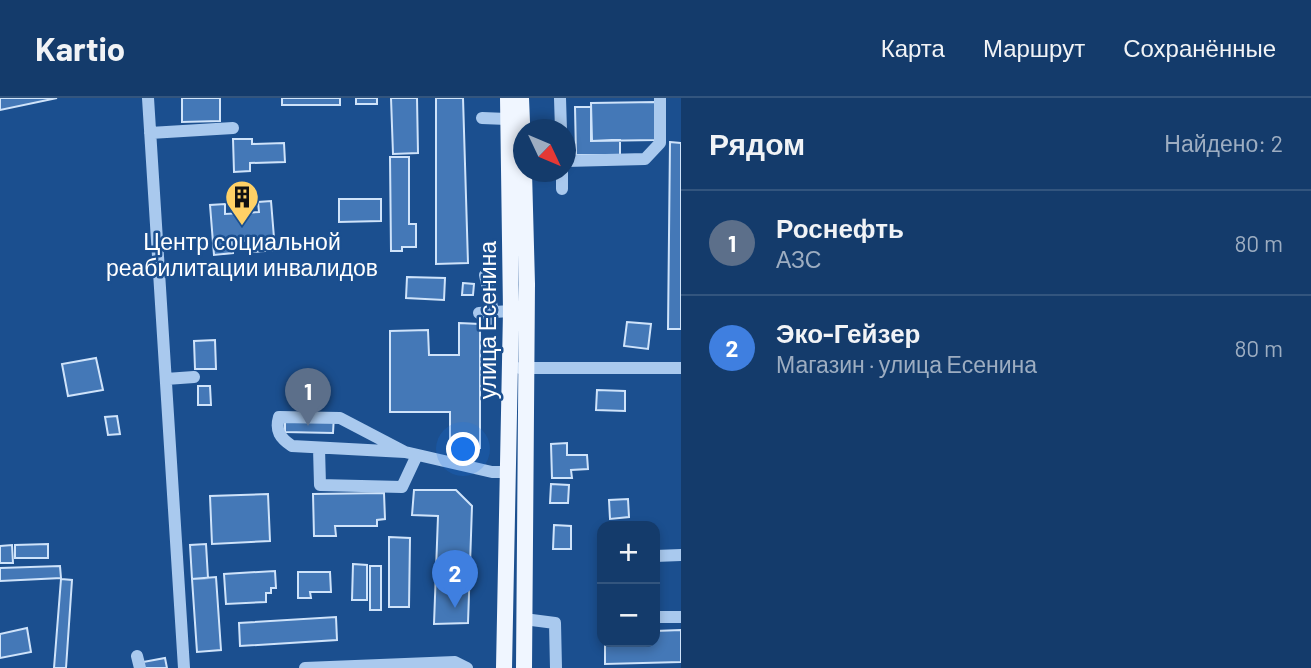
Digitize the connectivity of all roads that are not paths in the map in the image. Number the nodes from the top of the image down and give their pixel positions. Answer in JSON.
{"nodes":[{"id":1,"x":148,"y":98,"type":"edge"},
{"id":2,"x":508,"y":98,"type":"edge"},
{"id":3,"x":521,"y":98,"type":"edge"},
{"id":4,"x":560,"y":98,"type":"edge"},
{"id":5,"x":660,"y":98,"type":"edge"},
{"id":6,"x":482,"y":118,"type":"dead end"},
{"id":7,"x":508,"y":119,"type":"junction"},
{"id":8,"x":522,"y":119,"type":"edge"},
{"id":9,"x":561,"y":119,"type":"edge"},
{"id":10,"x":233,"y":128,"type":"dead end"},
{"id":11,"x":150,"y":133,"type":"junction"},
{"id":12,"x":576,"y":161,"type":"edge"},
{"id":13,"x":524,"y":182,"type":"edge"},
{"id":14,"x":562,"y":182,"type":"edge"},
{"id":15,"x":562,"y":189,"type":"dead end"},
{"id":16,"x":485,"y":275,"type":"dead end"},
{"id":17,"x":511,"y":312,"type":"junction"},
{"id":18,"x":517,"y":368,"type":"junction"},
{"id":19,"x":681,"y":368,"type":"edge"},
{"id":20,"x":194,"y":377,"type":"dead end"},
{"id":21,"x":166,"y":379,"type":"junction"},
{"id":22,"x":320,"y":447,"type":"junction"},
{"id":23,"x":411,"y":453,"type":"junction"},
{"id":24,"x":508,"y":472,"type":"junction"},
{"id":25,"x":681,"y":555,"type":"edge"},
{"id":26,"x":660,"y":556,"type":"edge"},
{"id":27,"x":660,"y":617,"type":"edge"},
{"id":28,"x":681,"y":617,"type":"edge"},
{"id":29,"x":524,"y":619,"type":"junction"},
{"id":30,"x":184,"y":668,"type":"edge"},
{"id":31,"x":305,"y":668,"type":"edge"},
{"id":32,"x":467,"y":668,"type":"edge"},
{"id":33,"x":504,"y":668,"type":"edge"},
{"id":34,"x":524,"y":668,"type":"edge"},
{"id":35,"x":556,"y":668,"type":"edge"}],
"edges":[{"from":1,"to":11,"type":"street"},
{"from":2,"to":7,"type":"main road","name":"улица Есенина"},
{"from":3,"to":8,"type":"main road","name":"улица Есенина"},
{"from":4,"to":9,"type":"street"},
{"from":5,"to":12,"type":"street"},
{"from":6,"to":7,"type":"street"},
{"from":7,"to":17,"type":"main road","name":"улица Есенина"},
{"from":10,"to":11,"type":"street"},
{"from":11,"to":21,"type":"street"},
{"from":13,"to":18,"type":"main road","name":"улица Есенина"},
{"from":14,"to":15,"type":"street"},
{"from":16,"to":17,"type":"street"},
{"from":17,"to":18,"type":"main road","name":"улица Есенина"},
{"from":18,"to":19,"type":"street"},
{"from":18,"to":24,"type":"main road","name":"улица Есенина"},
{"from":18,"to":29,"type":"main road","name":"улица Есенина"},
{"from":20,"to":21,"type":"street"},
{"from":21,"to":30,"type":"street"},
{"from":22,"to":23,"type":"street"},
{"from":22,"to":23,"type":"street"},
{"from":22,"to":23,"type":"street"},
{"from":23,"to":24,"type":"street"},
{"from":24,"to":33,"type":"main road","name":"улица Есенина"},
{"from":25,"to":26,"type":"street"},
{"from":27,"to":28,"type":"street"},
{"from":29,"to":34,"type":"main road","name":"улица Есенина"},
{"from":29,"to":35,"type":"street"},
{"from":31,"to":32,"type":"street"}]}
